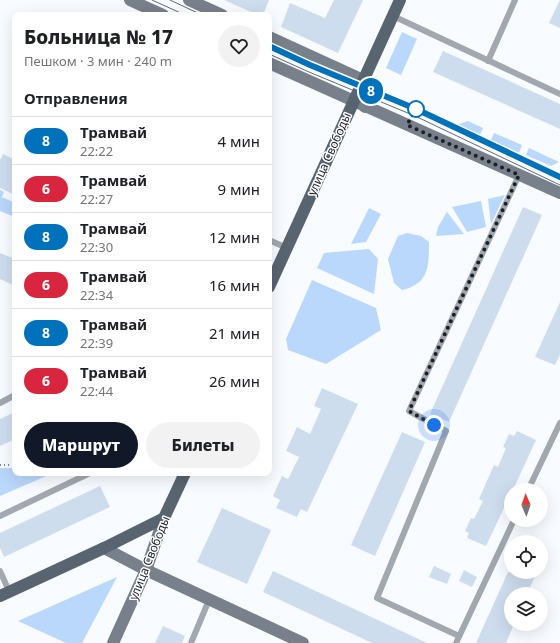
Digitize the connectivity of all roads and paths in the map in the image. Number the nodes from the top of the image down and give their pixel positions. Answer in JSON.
{"nodes":[{"id":1,"x":130,"y":0,"type":"edge"},
{"id":2,"x":189,"y":0,"type":"edge"},
{"id":3,"x":400,"y":0,"type":"edge"},
{"id":4,"x":515,"y":0,"type":"edge"},
{"id":5,"x":156,"y":12,"type":"edge"},
{"id":6,"x":215,"y":12,"type":"edge"},
{"id":7,"x":393,"y":16,"type":"junction"},
{"id":8,"x":272,"y":38,"type":"edge"},
{"id":9,"x":488,"y":61,"type":"junction"},
{"id":10,"x":272,"y":64,"type":"edge"},
{"id":11,"x":363,"y":80,"type":"junction"},
{"id":12,"x":560,"y":94,"type":"edge"},
{"id":13,"x":353,"y":102,"type":"junction"},
{"id":14,"x":366,"y":107,"type":"junction"},
{"id":15,"x":519,"y":175,"type":"junction"},
{"id":16,"x":560,"y":193,"type":"edge"},
{"id":17,"x":272,"y":241,"type":"edge"},
{"id":18,"x":287,"y":248,"type":"junction"},
{"id":19,"x":272,"y":280,"type":"edge"},
{"id":20,"x":12,"y":397,"type":"edge"},
{"id":21,"x":0,"y":403,"type":"edge"},
{"id":22,"x":560,"y":423,"type":"edge"},
{"id":23,"x":0,"y":465,"type":"edge"},
{"id":24,"x":12,"y":465,"type":"edge"},
{"id":25,"x":84,"y":476,"type":"edge"},
{"id":26,"x":184,"y":476,"type":"edge"},
{"id":27,"x":531,"y":483,"type":"edge"},
{"id":28,"x":0,"y":516,"type":"edge"},
{"id":29,"x":164,"y":518,"type":"junction"},
{"id":30,"x":511,"y":527,"type":"edge"},
{"id":31,"x":104,"y":548,"type":"junction"},
{"id":32,"x":146,"y":570,"type":"junction"},
{"id":33,"x":0,"y":571,"type":"edge"},
{"id":34,"x":4,"y":594,"type":"edge"},
{"id":35,"x":209,"y":600,"type":"junction"},
{"id":36,"x":459,"y":636,"type":"junction"},
{"id":37,"x":113,"y":643,"type":"edge"},
{"id":38,"x":191,"y":643,"type":"edge"},
{"id":39,"x":303,"y":643,"type":"edge"},
{"id":40,"x":456,"y":643,"type":"edge"}],
"edges":[{"from":1,"to":5,"type":"street"},
{"from":2,"to":6,"type":"street"},
{"from":3,"to":7,"type":"main road","name":"улица Свободы"},
{"from":4,"to":9,"type":"lane"},
{"from":7,"to":9,"type":"lane"},
{"from":7,"to":11,"type":"main road","name":"улица Свободы"},
{"from":8,"to":11,"type":"street"},
{"from":9,"to":12,"type":"lane"},
{"from":10,"to":13,"type":"street"},
{"from":11,"to":13,"type":"main road","name":"улица Свободы"},
{"from":11,"to":14,"type":"street"},
{"from":13,"to":14,"type":"street"},
{"from":13,"to":18,"type":"main road","name":"улица Свободы"},
{"from":14,"to":15,"type":"street"},
{"from":15,"to":16,"type":"street"},
{"from":15,"to":36,"type":"lane"},
{"from":17,"to":18,"type":"lane"},
{"from":18,"to":19,"type":"main road","name":"улица Свободы"},
{"from":20,"to":21,"type":"lane"},
{"from":22,"to":27,"type":"lane"},
{"from":23,"to":24,"type":"path"},
{"from":25,"to":28,"type":"lane"},
{"from":26,"to":29,"type":"main road","name":"улица Свободы"},
{"from":29,"to":31,"type":"main road"},
{"from":29,"to":32,"type":"street","name":"улица Свободы"},
{"from":30,"to":36,"type":"lane"},
{"from":31,"to":32,"type":"street"},
{"from":31,"to":34,"type":"main road"},
{"from":32,"to":35,"type":"street"},
{"from":32,"to":37,"type":"street","name":"улица Свободы"},
{"from":33,"to":34,"type":"lane"},
{"from":35,"to":38,"type":"lane"},
{"from":35,"to":39,"type":"street"},
{"from":36,"to":40,"type":"lane"}]}
